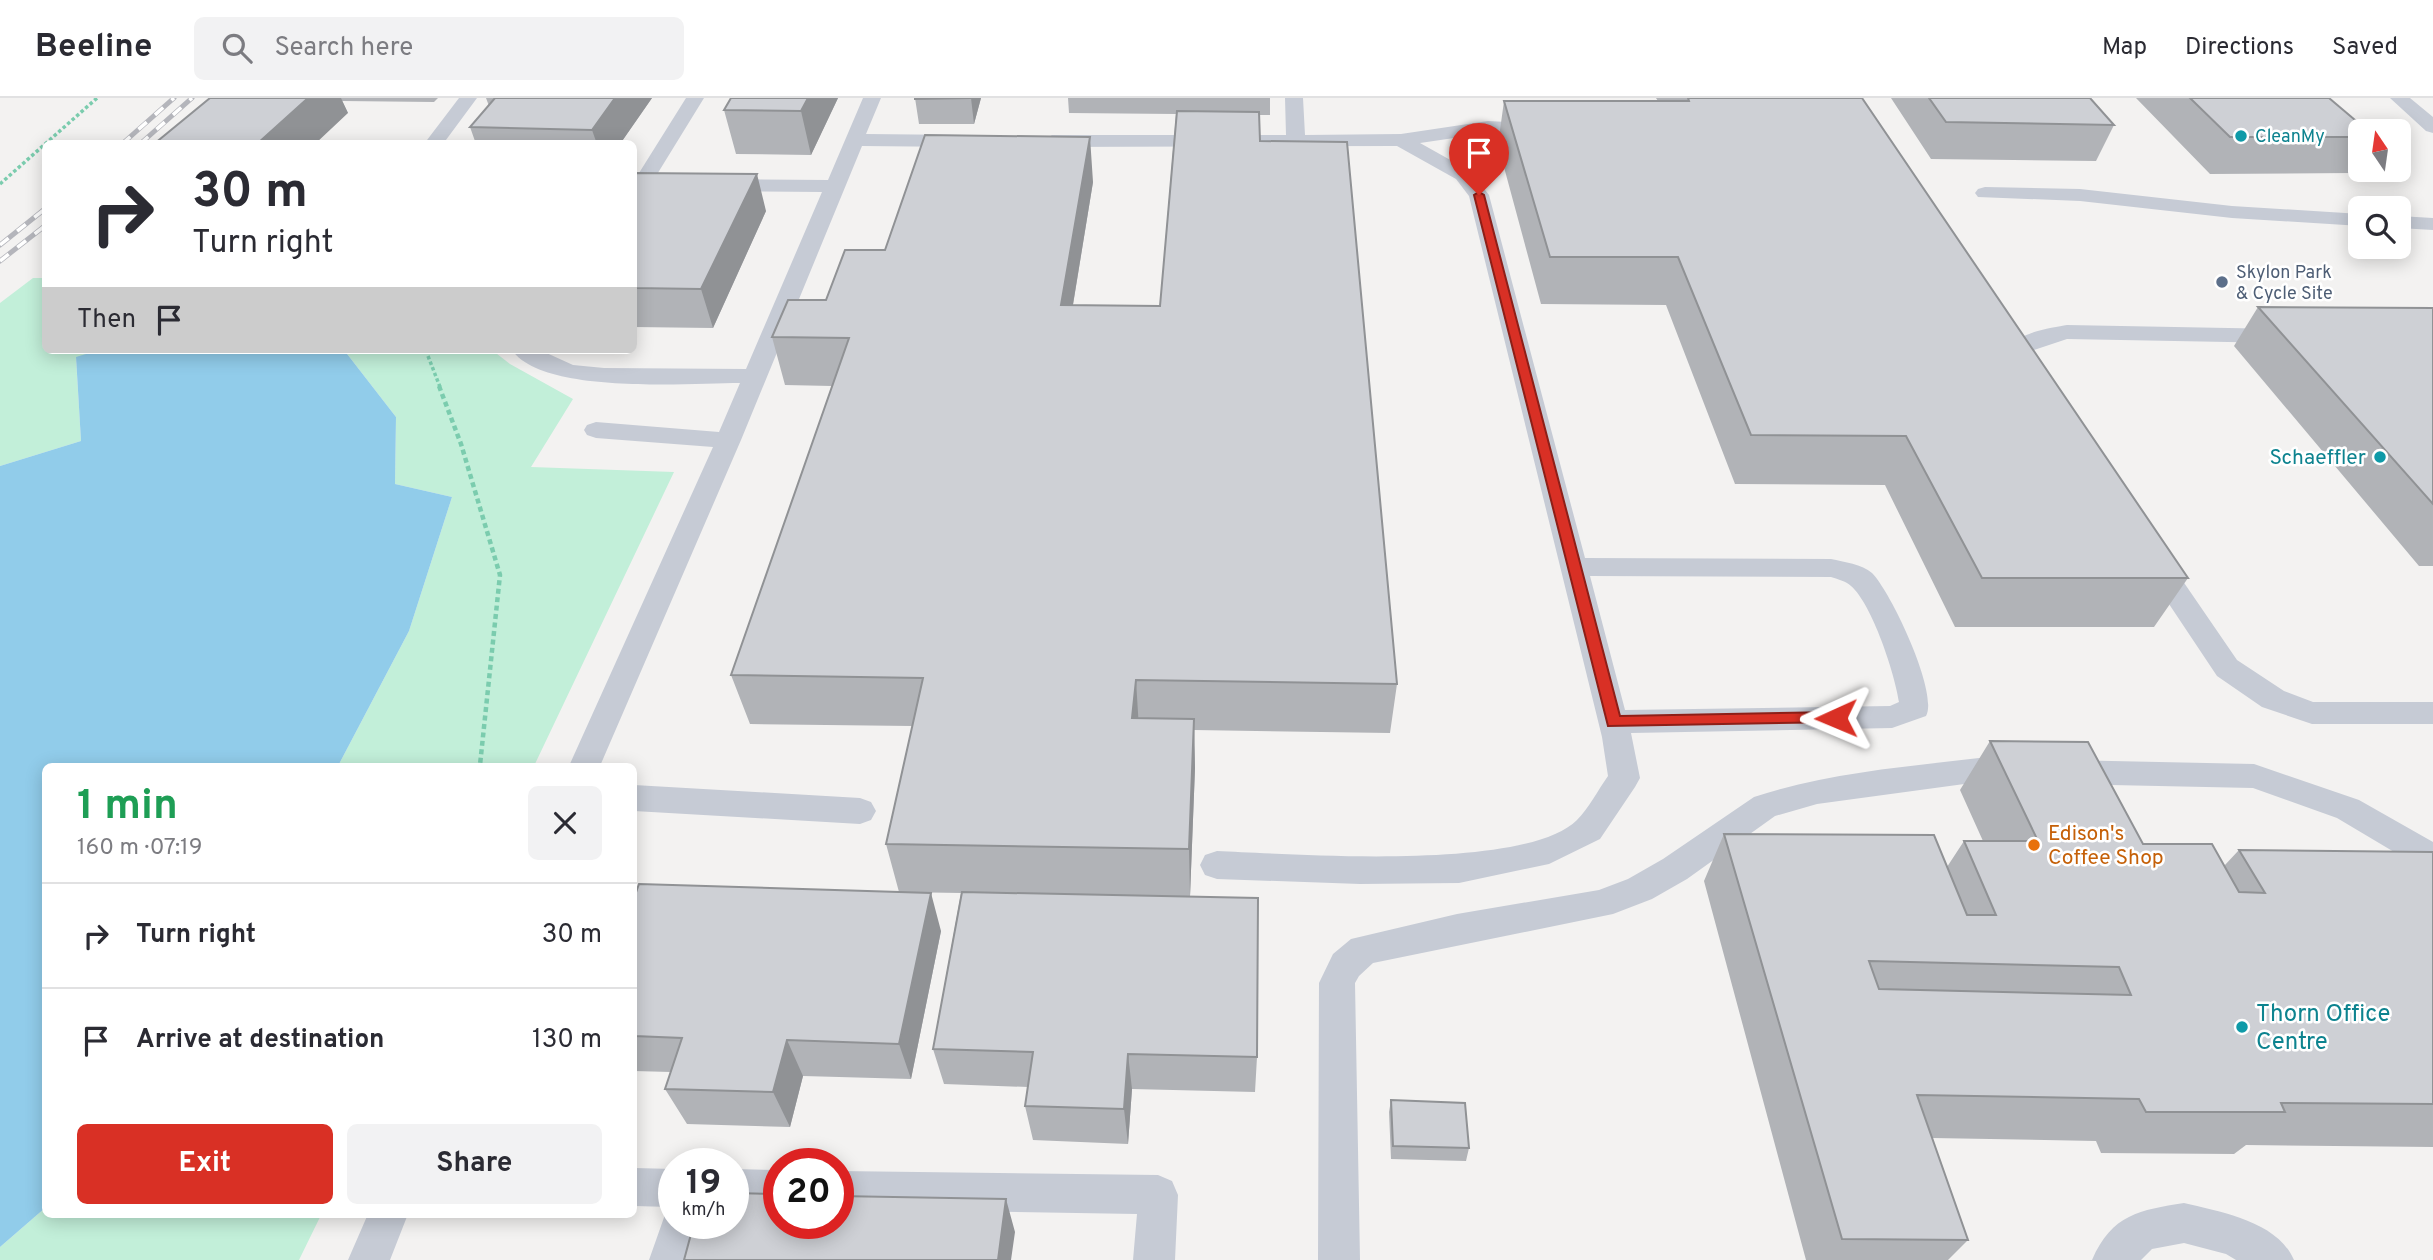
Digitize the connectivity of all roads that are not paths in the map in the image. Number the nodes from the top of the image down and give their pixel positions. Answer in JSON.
{"nodes":[{"id":1,"x":468,"y":98,"type":"edge"},
{"id":2,"x":695,"y":98,"type":"edge"},
{"id":3,"x":872,"y":98,"type":"edge"},
{"id":4,"x":1294,"y":98,"type":"edge"},
{"id":5,"x":2399,"y":98,"type":"edge"},
{"id":6,"x":2433,"y":127,"type":"edge"},
{"id":7,"x":1557,"y":128,"type":"edge"},
{"id":8,"x":436,"y":140,"type":"edge"},
{"id":9,"x":856,"y":140,"type":"junction"},
{"id":10,"x":1401,"y":140,"type":"junction"},
{"id":11,"x":979,"y":141,"type":"edge"},
{"id":12,"x":1034,"y":141,"type":"edge"},
{"id":13,"x":1296,"y":141,"type":"junction"},
{"id":14,"x":637,"y":185,"type":"edge"},
{"id":15,"x":669,"y":185,"type":"edge"},
{"id":16,"x":696,"y":186,"type":"edge"},
{"id":17,"x":835,"y":186,"type":"junction"},
{"id":18,"x":1985,"y":193,"type":"dead end"},
{"id":19,"x":2348,"y":219,"type":"edge"},
{"id":20,"x":2411,"y":223,"type":"edge"},
{"id":21,"x":2433,"y":224,"type":"edge"},
{"id":22,"x":2311,"y":337,"type":"edge"},
{"id":23,"x":530,"y":354,"type":"edge"},
{"id":24,"x":754,"y":376,"type":"junction"},
{"id":25,"x":2052,"y":403,"type":"edge"},
{"id":26,"x":596,"y":430,"type":"dead end"},
{"id":27,"x":728,"y":440,"type":"junction"},
{"id":28,"x":2141,"y":541,"type":"edge"},
{"id":29,"x":1574,"y":567,"type":"junction"},
{"id":30,"x":2433,"y":713,"type":"edge"},
{"id":31,"x":1614,"y":722,"type":"junction"},
{"id":32,"x":585,"y":763,"type":"edge"},
{"id":33,"x":637,"y":798,"type":"edge"},
{"id":34,"x":860,"y":811,"type":"dead end"},
{"id":35,"x":2433,"y":858,"type":"edge"},
{"id":36,"x":1217,"y":865,"type":"dead end"},
{"id":37,"x":637,"y":1187,"type":"edge"},
{"id":38,"x":658,"y":1188,"type":"edge"},
{"id":39,"x":854,"y":1190,"type":"edge"},
{"id":40,"x":386,"y":1218,"type":"edge"},
{"id":41,"x":676,"y":1239,"type":"edge"},
{"id":42,"x":369,"y":1260,"type":"edge"},
{"id":43,"x":670,"y":1260,"type":"edge"},
{"id":44,"x":1154,"y":1260,"type":"edge"},
{"id":45,"x":1339,"y":1260,"type":"edge"},
{"id":46,"x":2113,"y":1260,"type":"edge"},
{"id":47,"x":2273,"y":1260,"type":"edge"}],
"edges":[{"from":1,"to":8,"type":"lane"},
{"from":2,"to":14,"type":"lane"},
{"from":3,"to":9,"type":"lane"},
{"from":4,"to":13,"type":"lane"},
{"from":5,"to":6,"type":"lane"},
{"from":7,"to":10,"type":"lane"},
{"from":9,"to":11,"type":"lane"},
{"from":9,"to":17,"type":"lane"},
{"from":10,"to":13,"type":"lane"},
{"from":10,"to":29,"type":"lane"},
{"from":12,"to":13,"type":"lane"},
{"from":14,"to":15,"type":"lane"},
{"from":16,"to":17,"type":"lane"},
{"from":17,"to":24,"type":"lane"},
{"from":18,"to":19,"type":"lane"},
{"from":20,"to":21,"type":"lane"},
{"from":22,"to":25,"type":"lane"},
{"from":23,"to":24,"type":"lane"},
{"from":24,"to":27,"type":"lane"},
{"from":26,"to":27,"type":"lane"},
{"from":27,"to":32,"type":"lane"},
{"from":28,"to":30,"type":"lane"},
{"from":29,"to":31,"type":"lane"},
{"from":29,"to":31,"type":"lane"},
{"from":31,"to":36,"type":"lane"},
{"from":33,"to":34,"type":"lane"},
{"from":35,"to":45,"type":"lane"},
{"from":37,"to":38,"type":"lane"},
{"from":39,"to":44,"type":"lane"},
{"from":40,"to":42,"type":"lane"},
{"from":41,"to":43,"type":"lane"},
{"from":46,"to":47,"type":"lane"}]}
